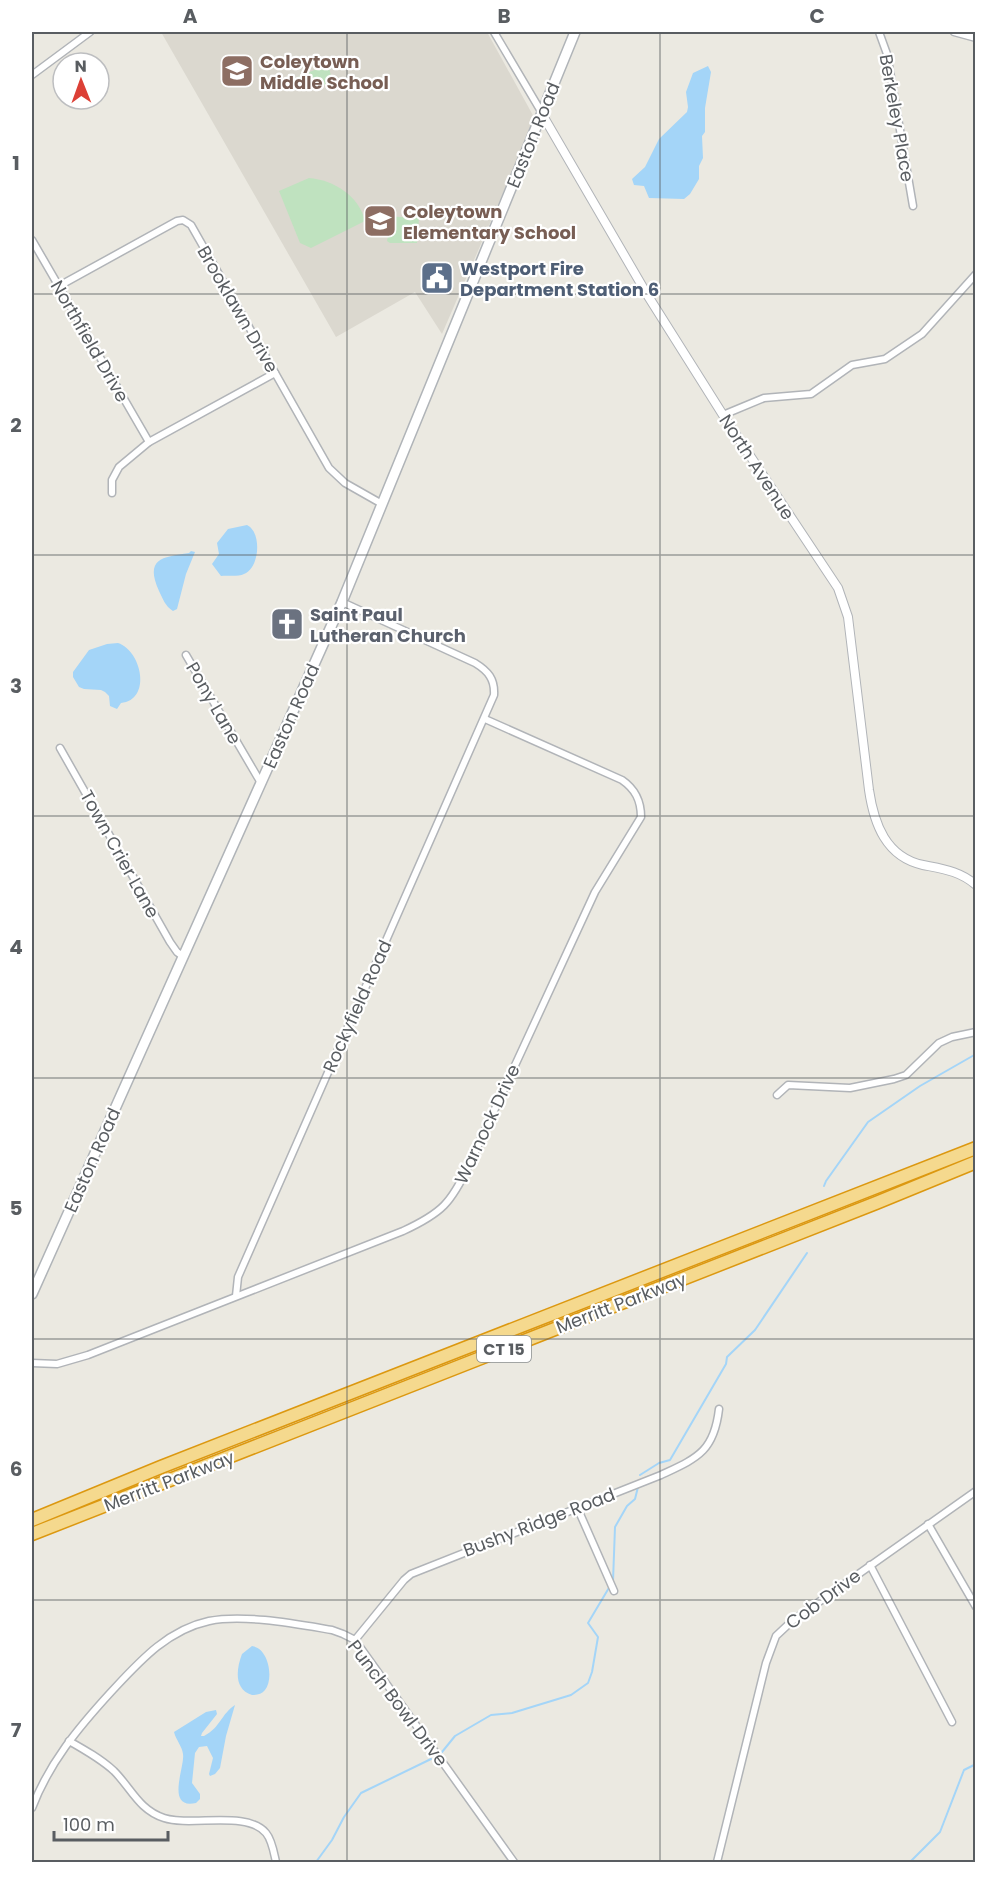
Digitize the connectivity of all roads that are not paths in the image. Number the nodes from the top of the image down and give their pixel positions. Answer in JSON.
{"nodes":[{"id":1,"x":90,"y":32,"type":"edge"},
{"id":2,"x":494,"y":32,"type":"edge"},
{"id":3,"x":575,"y":32,"type":"edge"},
{"id":4,"x":879,"y":32,"type":"edge"},
{"id":5,"x":954,"y":32,"type":"edge"},
{"id":6,"x":975,"y":39,"type":"edge"},
{"id":7,"x":32,"y":75,"type":"edge"},
{"id":8,"x":542,"y":114,"type":"junction"},
{"id":9,"x":913,"y":206,"type":"dead end"},
{"id":10,"x":32,"y":240,"type":"edge"},
{"id":11,"x":975,"y":274,"type":"edge"},
{"id":12,"x":59,"y":285,"type":"junction"},
{"id":13,"x":275,"y":373,"type":"junction"},
{"id":14,"x":723,"y":415,"type":"junction"},
{"id":15,"x":148,"y":442,"type":"junction"},
{"id":16,"x":112,"y":493,"type":"dead end"},
{"id":17,"x":382,"y":504,"type":"junction"},
{"id":18,"x":342,"y":602,"type":"junction"},
{"id":19,"x":186,"y":655,"type":"dead end"},
{"id":20,"x":485,"y":719,"type":"junction"},
{"id":21,"x":62,"y":751,"type":"dead end"},
{"id":22,"x":261,"y":783,"type":"junction"},
{"id":23,"x":975,"y":885,"type":"edge"},
{"id":24,"x":184,"y":957,"type":"junction"},
{"id":25,"x":975,"y":1032,"type":"edge"},
{"id":26,"x":777,"y":1095,"type":"dead end"},
{"id":27,"x":975,"y":1148,"type":"edge"},
{"id":28,"x":975,"y":1162,"type":"edge"},
{"id":29,"x":32,"y":1294,"type":"edge"},
{"id":30,"x":237,"y":1296,"type":"junction"},
{"id":31,"x":32,"y":1363,"type":"edge"},
{"id":32,"x":719,"y":1408,"type":"dead end"},
{"id":33,"x":975,"y":1491,"type":"edge"},
{"id":34,"x":577,"y":1507,"type":"junction"},
{"id":35,"x":32,"y":1520,"type":"edge"},
{"id":36,"x":928,"y":1524,"type":"junction"},
{"id":37,"x":32,"y":1534,"type":"edge"},
{"id":38,"x":870,"y":1565,"type":"junction"},
{"id":39,"x":613,"y":1590,"type":"dead end"},
{"id":40,"x":975,"y":1607,"type":"edge"},
{"id":41,"x":355,"y":1640,"type":"junction"},
{"id":42,"x":952,"y":1722,"type":"dead end"},
{"id":43,"x":69,"y":1741,"type":"junction"},
{"id":44,"x":32,"y":1808,"type":"edge"},
{"id":45,"x":276,"y":1863,"type":"edge"},
{"id":46,"x":514,"y":1863,"type":"edge"},
{"id":47,"x":717,"y":1863,"type":"edge"}],
"edges":[{"from":1,"to":7,"type":"street"},
{"from":2,"to":8,"type":"street","name":"North Avenue"},
{"from":3,"to":8,"type":"main road","name":"Easton Road"},
{"from":4,"to":9,"type":"street","name":"Berkeley Place"},
{"from":5,"to":6,"type":"street"},
{"from":8,"to":14,"type":"street","name":"North Avenue"},
{"from":8,"to":17,"type":"main road","name":"Easton Road"},
{"from":10,"to":12,"type":"street","name":"Northfield Drive"},
{"from":11,"to":14,"type":"street"},
{"from":12,"to":13,"type":"street","name":"Brooklawn Drive"},
{"from":12,"to":15,"type":"street","name":"Northfield Drive"},
{"from":13,"to":15,"type":"street"},
{"from":13,"to":17,"type":"street","name":"Brooklawn Drive"},
{"from":14,"to":23,"type":"street","name":"North Avenue"},
{"from":15,"to":16,"type":"street"},
{"from":17,"to":18,"type":"main road","name":"Easton Road"},
{"from":18,"to":20,"type":"street","name":"Rockyfield Road"},
{"from":18,"to":22,"type":"main road","name":"Easton Road"},
{"from":19,"to":22,"type":"street","name":"Pony Lane"},
{"from":20,"to":30,"type":"street","name":"Rockyfield Road"},
{"from":20,"to":30,"type":"street","name":"Warnock Drive"},
{"from":21,"to":24,"type":"street","name":"Town Crier Lane"},
{"from":22,"to":24,"type":"main road","name":"Easton Road"},
{"from":24,"to":29,"type":"main road","name":"Easton Road"},
{"from":25,"to":26,"type":"street"},
{"from":27,"to":35,"type":"highway","name":"Merritt Parkway","number":"CT 15"},
{"from":28,"to":37,"type":"highway","name":"Merritt Parkway","number":"CT 15"},
{"from":30,"to":31,"type":"street","name":"Warnock Drive"},
{"from":32,"to":34,"type":"street","name":"Bushy Ridge Road"},
{"from":33,"to":36,"type":"street","name":"Cob Drive"},
{"from":34,"to":39,"type":"street"},
{"from":34,"to":41,"type":"street","name":"Bushy Ridge Road"},
{"from":36,"to":38,"type":"street","name":"Cob Drive"},
{"from":36,"to":40,"type":"street"},
{"from":38,"to":42,"type":"street"},
{"from":38,"to":47,"type":"street","name":"Cob Drive"},
{"from":41,"to":43,"type":"street","name":"Punch Bowl Drive"},
{"from":41,"to":46,"type":"street","name":"Punch Bowl Drive"},
{"from":43,"to":44,"type":"street","name":"Punch Bowl Drive"},
{"from":43,"to":45,"type":"street"}]}
